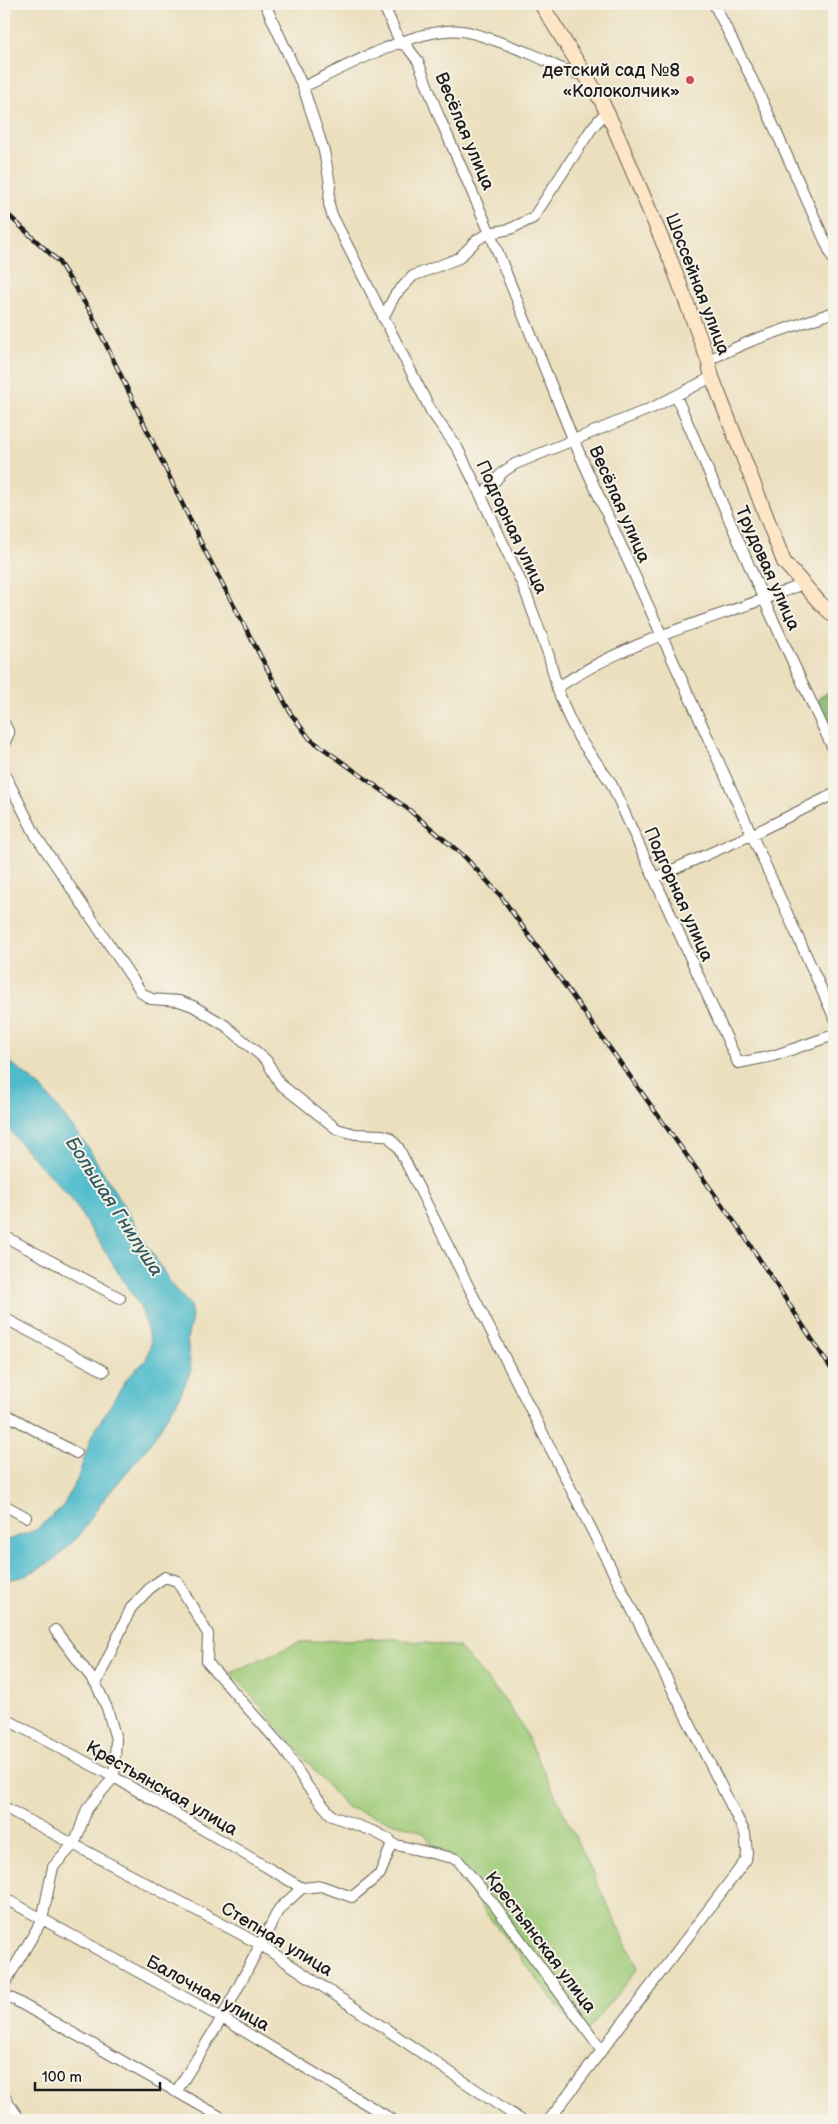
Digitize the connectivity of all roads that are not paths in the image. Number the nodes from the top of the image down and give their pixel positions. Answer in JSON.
{"nodes":[{"id":1,"x":265,"y":4,"type":"edge"},
{"id":2,"x":383,"y":4,"type":"edge"},
{"id":3,"x":541,"y":4,"type":"edge"},
{"id":4,"x":714,"y":4,"type":"edge"},
{"id":5,"x":400,"y":42,"type":"junction"},
{"id":6,"x":585,"y":75,"type":"junction"},
{"id":7,"x":303,"y":87,"type":"junction"},
{"id":8,"x":606,"y":112,"type":"junction"},
{"id":9,"x":490,"y":232,"type":"junction"},
{"id":10,"x":834,"y":261,"type":"edge"},
{"id":11,"x":834,"y":312,"type":"edge"},
{"id":12,"x":383,"y":318,"type":"junction"},
{"id":13,"x":708,"y":360,"type":"junction"},
{"id":14,"x":712,"y":377,"type":"junction"},
{"id":15,"x":676,"y":396,"type":"junction"},
{"id":16,"x":573,"y":439,"type":"junction"},
{"id":17,"x":481,"y":496,"type":"junction"},
{"id":18,"x":803,"y":584,"type":"junction"},
{"id":19,"x":764,"y":600,"type":"junction"},
{"id":20,"x":834,"y":616,"type":"edge"},
{"id":21,"x":661,"y":635,"type":"junction"},
{"id":22,"x":557,"y":688,"type":"junction"},
{"id":23,"x":4,"y":723,"type":"edge"},
{"id":24,"x":4,"y":744,"type":"edge"},
{"id":25,"x":834,"y":751,"type":"edge"},
{"id":26,"x":4,"y":773,"type":"edge"},
{"id":27,"x":834,"y":794,"type":"edge"},
{"id":28,"x":751,"y":835,"type":"junction"},
{"id":29,"x":654,"y":878,"type":"junction"},
{"id":30,"x":834,"y":1017,"type":"edge"},
{"id":31,"x":834,"y":1035,"type":"edge"},
{"id":32,"x":4,"y":1236,"type":"edge"},
{"id":33,"x":120,"y":1298,"type":"dead end"},
{"id":34,"x":4,"y":1318,"type":"edge"},
{"id":35,"x":104,"y":1371,"type":"dead end"},
{"id":36,"x":4,"y":1413,"type":"edge"},
{"id":37,"x":76,"y":1453,"type":"dead end"},
{"id":38,"x":4,"y":1505,"type":"edge"},
{"id":39,"x":26,"y":1517,"type":"dead end"},
{"id":40,"x":55,"y":1630,"type":"dead end"},
{"id":41,"x":96,"y":1684,"type":"junction"},
{"id":42,"x":4,"y":1718,"type":"edge"},
{"id":43,"x":114,"y":1777,"type":"junction"},
{"id":44,"x":4,"y":1807,"type":"edge"},
{"id":45,"x":76,"y":1844,"type":"junction"},
{"id":46,"x":392,"y":1844,"type":"junction"},
{"id":47,"x":302,"y":1888,"type":"junction"},
{"id":48,"x":4,"y":1898,"type":"edge"},
{"id":49,"x":42,"y":1920,"type":"junction"},
{"id":50,"x":260,"y":1945,"type":"junction"},
{"id":51,"x":4,"y":1985,"type":"edge"},
{"id":52,"x":4,"y":1994,"type":"edge"},
{"id":53,"x":222,"y":2018,"type":"junction"},
{"id":54,"x":602,"y":2050,"type":"junction"},
{"id":55,"x":176,"y":2092,"type":"junction"},
{"id":56,"x":4,"y":2096,"type":"edge"},
{"id":57,"x":20,"y":2120,"type":"edge"},
{"id":58,"x":226,"y":2120,"type":"edge"},
{"id":59,"x":393,"y":2120,"type":"edge"},
{"id":60,"x":521,"y":2120,"type":"edge"},
{"id":61,"x":549,"y":2120,"type":"edge"}],
"edges":[{"from":1,"to":7,"type":"street","name":"Подгорная улица"},
{"from":2,"to":5,"type":"street","name":"Весёлая улица"},
{"from":3,"to":6,"type":"main road","name":"Шоссейная улица"},
{"from":4,"to":10,"type":"street"},
{"from":5,"to":6,"type":"street"},
{"from":5,"to":7,"type":"street"},
{"from":5,"to":9,"type":"street","name":"Весёлая улица"},
{"from":6,"to":8,"type":"main road","name":"Шоссейная улица"},
{"from":7,"to":12,"type":"street","name":"Подгорная улица"},
{"from":8,"to":9,"type":"street"},
{"from":8,"to":13,"type":"main road","name":"Шоссейная улица"},
{"from":9,"to":12,"type":"street"},
{"from":9,"to":16,"type":"street","name":"Весёлая улица"},
{"from":11,"to":13,"type":"street"},
{"from":12,"to":17,"type":"street","name":"Подгорная улица"},
{"from":13,"to":14,"type":"main road","name":"Шоссейная улица"},
{"from":14,"to":15,"type":"street"},
{"from":14,"to":18,"type":"main road","name":"Шоссейная улица"},
{"from":15,"to":16,"type":"street"},
{"from":15,"to":19,"type":"street","name":"Трудовая улица"},
{"from":16,"to":17,"type":"street"},
{"from":16,"to":21,"type":"street","name":"Весёлая улица"},
{"from":17,"to":22,"type":"street","name":"Подгорная улица"},
{"from":18,"to":19,"type":"street"},
{"from":18,"to":20,"type":"main road","name":"Шоссейная улица"},
{"from":19,"to":21,"type":"street"},
{"from":19,"to":25,"type":"street","name":"Трудовая улица"},
{"from":21,"to":22,"type":"street"},
{"from":21,"to":28,"type":"street","name":"Весёлая улица"},
{"from":22,"to":29,"type":"street","name":"Подгорная улица"},
{"from":23,"to":24,"type":"street"},
{"from":26,"to":54,"type":"street"},
{"from":27,"to":28,"type":"street"},
{"from":28,"to":29,"type":"street"},
{"from":28,"to":30,"type":"street","name":"Весёлая улица"},
{"from":29,"to":31,"type":"street","name":"Подгорная улица"},
{"from":32,"to":33,"type":"street"},
{"from":34,"to":35,"type":"street"},
{"from":36,"to":37,"type":"street"},
{"from":38,"to":39,"type":"street"},
{"from":40,"to":41,"type":"street"},
{"from":41,"to":43,"type":"street"},
{"from":41,"to":46,"type":"street"},
{"from":42,"to":43,"type":"street","name":"Крестьянская улица"},
{"from":43,"to":45,"type":"street"},
{"from":43,"to":47,"type":"street","name":"Крестьянская улица"},
{"from":44,"to":45,"type":"street","name":"Степная улица"},
{"from":45,"to":49,"type":"street"},
{"from":45,"to":50,"type":"street","name":"Степная улица"},
{"from":46,"to":47,"type":"street"},
{"from":46,"to":54,"type":"street","name":"Крестьянская улица"},
{"from":47,"to":50,"type":"street"},
{"from":48,"to":49,"type":"street","name":"Балочная улица"},
{"from":49,"to":51,"type":"street"},
{"from":49,"to":53,"type":"street","name":"Балочная улица"},
{"from":50,"to":53,"type":"street"},
{"from":50,"to":60,"type":"street","name":"Степная улица"},
{"from":52,"to":55,"type":"street"},
{"from":53,"to":55,"type":"street"},
{"from":53,"to":59,"type":"street","name":"Балочная улица"},
{"from":54,"to":61,"type":"street"},
{"from":55,"to":58,"type":"street"},
{"from":56,"to":57,"type":"street"}]}
